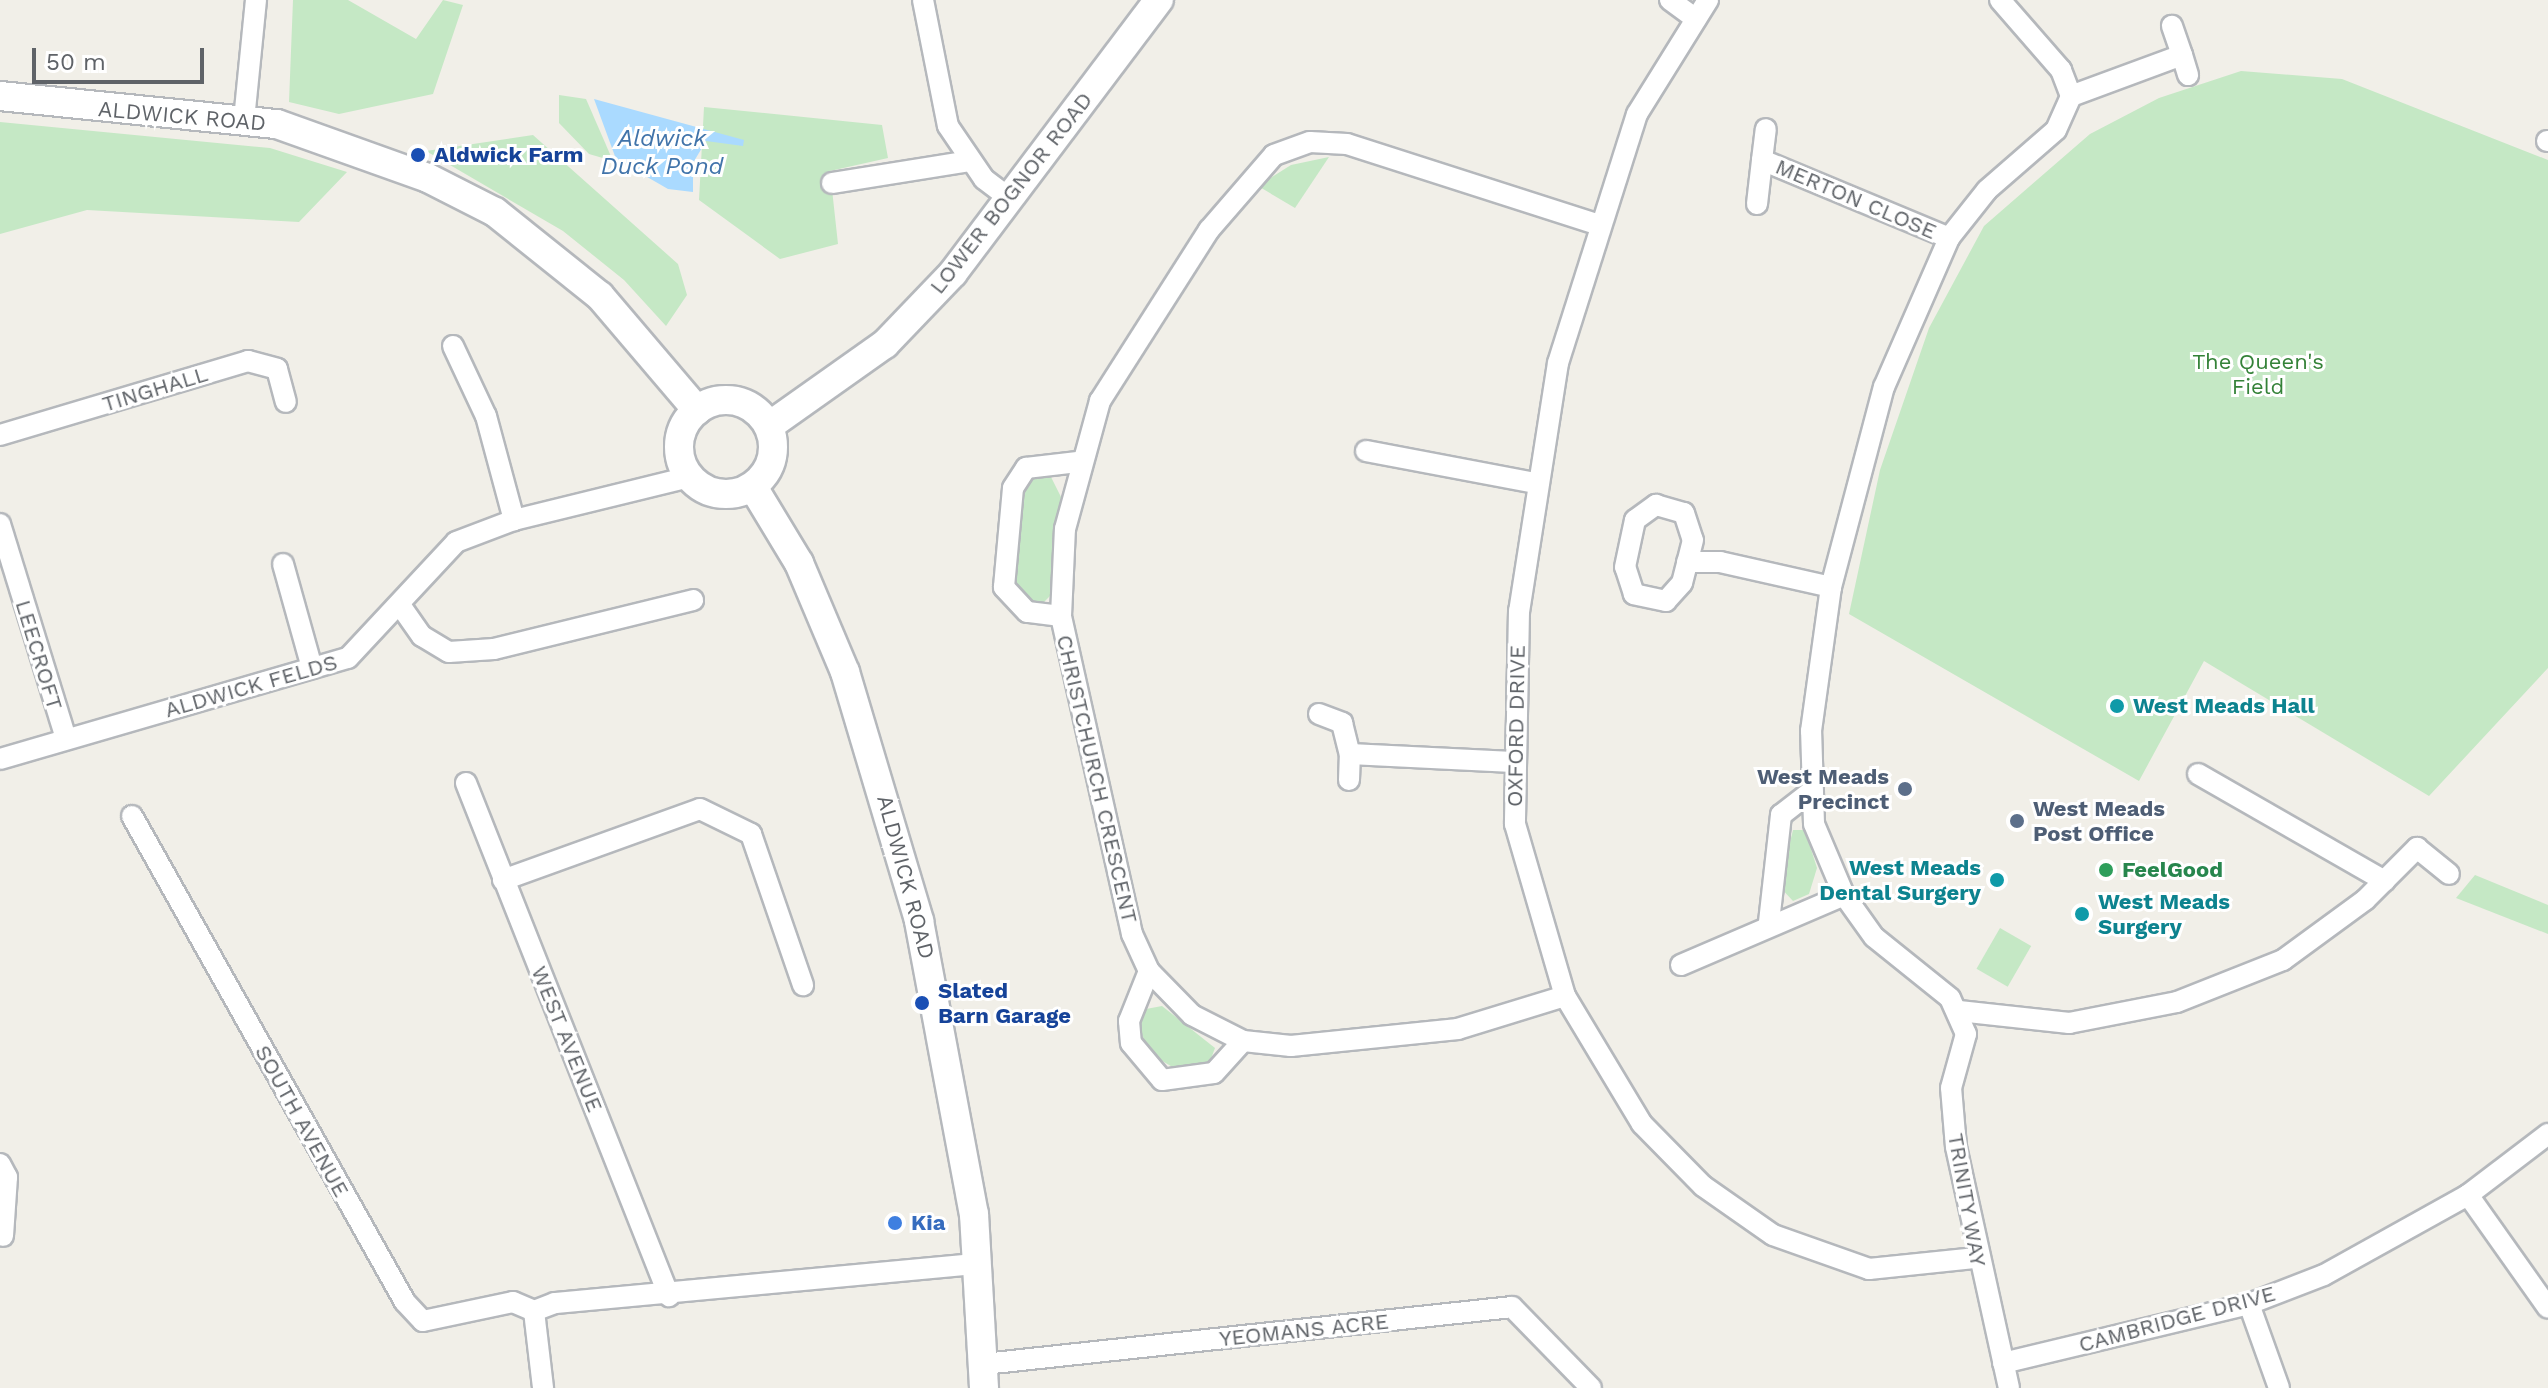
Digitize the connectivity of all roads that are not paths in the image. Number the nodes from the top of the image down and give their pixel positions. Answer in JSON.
{"nodes":[{"id":1,"x":256,"y":0,"type":"edge"},
{"id":2,"x":923,"y":0,"type":"edge"},
{"id":3,"x":1159,"y":0,"type":"edge"},
{"id":4,"x":1670,"y":0,"type":"edge"},
{"id":5,"x":1708,"y":0,"type":"edge"},
{"id":6,"x":2000,"y":0,"type":"edge"},
{"id":7,"x":1696,"y":19,"type":"junction"},
{"id":8,"x":2172,"y":26,"type":"dead end"},
{"id":9,"x":0,"y":96,"type":"edge"},
{"id":10,"x":2071,"y":96,"type":"junction"},
{"id":11,"x":244,"y":120,"type":"junction"},
{"id":12,"x":1766,"y":129,"type":"dead end"},
{"id":13,"x":1762,"y":160,"type":"junction"},
{"id":14,"x":970,"y":161,"type":"junction"},
{"id":15,"x":832,"y":183,"type":"dead end"},
{"id":16,"x":1009,"y":198,"type":"junction"},
{"id":17,"x":1757,"y":204,"type":"dead end"},
{"id":18,"x":1600,"y":225,"type":"junction"},
{"id":19,"x":1949,"y":238,"type":"junction"},
{"id":20,"x":453,"y":346,"type":"dead end"},
{"id":21,"x":286,"y":402,"type":"dead end"},
{"id":22,"x":697,"y":410,"type":"junction"},
{"id":23,"x":769,"y":426,"type":"junction"},
{"id":24,"x":0,"y":435,"type":"edge"},
{"id":25,"x":1366,"y":451,"type":"dead end"},
{"id":26,"x":1078,"y":462,"type":"junction"},
{"id":27,"x":689,"y":477,"type":"junction"},
{"id":28,"x":1536,"y":483,"type":"junction"},
{"id":29,"x":753,"y":487,"type":"junction"},
{"id":30,"x":514,"y":520,"type":"junction"},
{"id":31,"x":1,"y":536,"type":"edge"},
{"id":32,"x":1687,"y":562,"type":"junction"},
{"id":33,"x":283,"y":564,"type":"dead end"},
{"id":34,"x":1831,"y":587,"type":"junction"},
{"id":35,"x":693,"y":600,"type":"dead end"},
{"id":36,"x":400,"y":605,"type":"junction"},
{"id":37,"x":1061,"y":616,"type":"junction"},
{"id":38,"x":312,"y":668,"type":"junction"},
{"id":39,"x":1319,"y":714,"type":"dead end"},
{"id":40,"x":66,"y":739,"type":"junction"},
{"id":41,"x":1350,"y":754,"type":"junction"},
{"id":42,"x":0,"y":759,"type":"edge"},
{"id":43,"x":1513,"y":762,"type":"junction"},
{"id":44,"x":2198,"y":774,"type":"dead end"},
{"id":45,"x":1349,"y":780,"type":"dead end"},
{"id":46,"x":466,"y":783,"type":"dead end"},
{"id":47,"x":1809,"y":793,"type":"junction"},
{"id":48,"x":132,"y":816,"type":"dead end"},
{"id":49,"x":2449,"y":874,"type":"dead end"},
{"id":50,"x":503,"y":880,"type":"junction"},
{"id":51,"x":2385,"y":881,"type":"junction"},
{"id":52,"x":1844,"y":895,"type":"junction"},
{"id":53,"x":1769,"y":922,"type":"junction"},
{"id":54,"x":1681,"y":965,"type":"dead end"},
{"id":55,"x":1149,"y":971,"type":"junction"},
{"id":56,"x":803,"y":985,"type":"dead end"},
{"id":57,"x":1565,"y":996,"type":"junction"},
{"id":58,"x":1959,"y":1011,"type":"junction"},
{"id":59,"x":1243,"y":1041,"type":"junction"},
{"id":60,"x":2548,"y":1134,"type":"edge"},
{"id":61,"x":0,"y":1164,"type":"edge"},
{"id":62,"x":2468,"y":1195,"type":"junction"},
{"id":63,"x":3,"y":1236,"type":"dead end"},
{"id":64,"x":1976,"y":1258,"type":"junction"},
{"id":65,"x":978,"y":1264,"type":"junction"},
{"id":66,"x":669,"y":1296,"type":"junction"},
{"id":67,"x":2249,"y":1304,"type":"junction"},
{"id":68,"x":2548,"y":1308,"type":"edge"},
{"id":69,"x":534,"y":1311,"type":"junction"},
{"id":70,"x":2003,"y":1363,"type":"junction"},
{"id":71,"x":984,"y":1376,"type":"edge"},
{"id":72,"x":543,"y":1388,"type":"edge"},
{"id":73,"x":1591,"y":1388,"type":"edge"},
{"id":74,"x":2009,"y":1388,"type":"edge"},
{"id":75,"x":2279,"y":1388,"type":"edge"}],
"edges":[{"from":1,"to":11,"type":"street"},
{"from":2,"to":14,"type":"street"},
{"from":3,"to":16,"type":"main road","name":"LOWER BOGNOR ROAD"},
{"from":4,"to":7,"type":"street"},
{"from":5,"to":7,"type":"street","name":"OXFORD DRIVE"},
{"from":6,"to":10,"type":"street"},
{"from":7,"to":18,"type":"street","name":"OXFORD DRIVE"},
{"from":8,"to":10,"type":"street"},
{"from":9,"to":11,"type":"main road","name":"ALDWICK ROAD"},
{"from":10,"to":19,"type":"street"},
{"from":11,"to":22,"type":"main road","name":"ALDWICK ROAD"},
{"from":12,"to":13,"type":"street","name":"MERTON CLOSE"},
{"from":13,"to":17,"type":"street","name":"MERTON CLOSE"},
{"from":13,"to":19,"type":"street","name":"MERTON CLOSE"},
{"from":14,"to":15,"type":"street"},
{"from":14,"to":16,"type":"street"},
{"from":16,"to":23,"type":"main road","name":"LOWER BOGNOR ROAD"},
{"from":18,"to":26,"type":"street","name":"CHRISTCHURCH CRESCENT"},
{"from":18,"to":28,"type":"street","name":"OXFORD DRIVE"},
{"from":19,"to":34,"type":"street"},
{"from":20,"to":30,"type":"street"},
{"from":21,"to":24,"type":"street","name":"TINGHALL"},
{"from":22,"to":23,"type":"main road"},
{"from":22,"to":27,"type":"main road"},
{"from":23,"to":29,"type":"main road"},
{"from":25,"to":28,"type":"street"},
{"from":26,"to":37,"type":"street","name":"CHRISTCHURCH CRESCENT"},
{"from":26,"to":37,"type":"street"},
{"from":27,"to":29,"type":"main road"},
{"from":27,"to":30,"type":"street","name":"ALDWICK FELDS"},
{"from":28,"to":43,"type":"street","name":"OXFORD DRIVE"},
{"from":29,"to":65,"type":"main road","name":"ALDWICK ROAD"},
{"from":30,"to":36,"type":"street","name":"ALDWICK FELDS"},
{"from":31,"to":40,"type":"street","name":"LEECROFT"},
{"from":32,"to":32,"type":"street"},
{"from":32,"to":34,"type":"street"},
{"from":33,"to":38,"type":"street"},
{"from":34,"to":47,"type":"street"},
{"from":35,"to":36,"type":"street"},
{"from":36,"to":38,"type":"street","name":"ALDWICK FELDS"},
{"from":37,"to":55,"type":"street","name":"CHRISTCHURCH CRESCENT"},
{"from":38,"to":40,"type":"street","name":"ALDWICK FELDS"},
{"from":39,"to":41,"type":"street"},
{"from":40,"to":42,"type":"street","name":"ALDWICK FELDS"},
{"from":41,"to":43,"type":"street"},
{"from":41,"to":45,"type":"street"},
{"from":43,"to":57,"type":"street","name":"OXFORD DRIVE"},
{"from":44,"to":51,"type":"street"},
{"from":46,"to":50,"type":"street","name":"WEST AVENUE"},
{"from":47,"to":52,"type":"street"},
{"from":47,"to":53,"type":"street"},
{"from":48,"to":69,"type":"street","name":"SOUTH AVENUE"},
{"from":49,"to":51,"type":"street"},
{"from":50,"to":56,"type":"street"},
{"from":50,"to":66,"type":"street","name":"WEST AVENUE"},
{"from":51,"to":58,"type":"street"},
{"from":52,"to":53,"type":"street"},
{"from":52,"to":58,"type":"street"},
{"from":53,"to":54,"type":"street"},
{"from":55,"to":59,"type":"street","name":"CHRISTCHURCH CRESCENT"},
{"from":55,"to":59,"type":"street"},
{"from":57,"to":59,"type":"street","name":"CHRISTCHURCH CRESCENT"},
{"from":57,"to":64,"type":"street","name":"OXFORD DRIVE"},
{"from":58,"to":64,"type":"street","name":"TRINITY WAY"},
{"from":60,"to":62,"type":"street","name":"CAMBRIDGE DRIVE"},
{"from":61,"to":63,"type":"street"},
{"from":62,"to":67,"type":"street","name":"CAMBRIDGE DRIVE"},
{"from":62,"to":68,"type":"street"},
{"from":64,"to":70,"type":"street","name":"TRINITY WAY"},
{"from":65,"to":66,"type":"street"},
{"from":65,"to":71,"type":"main road","name":"ALDWICK ROAD"},
{"from":66,"to":69,"type":"street"},
{"from":67,"to":70,"type":"street","name":"CAMBRIDGE DRIVE"},
{"from":67,"to":75,"type":"street"},
{"from":69,"to":72,"type":"street"},
{"from":70,"to":74,"type":"street","name":"TRINITY WAY"},
{"from":71,"to":73,"type":"street","name":"YEOMANS ACRE"}]}
